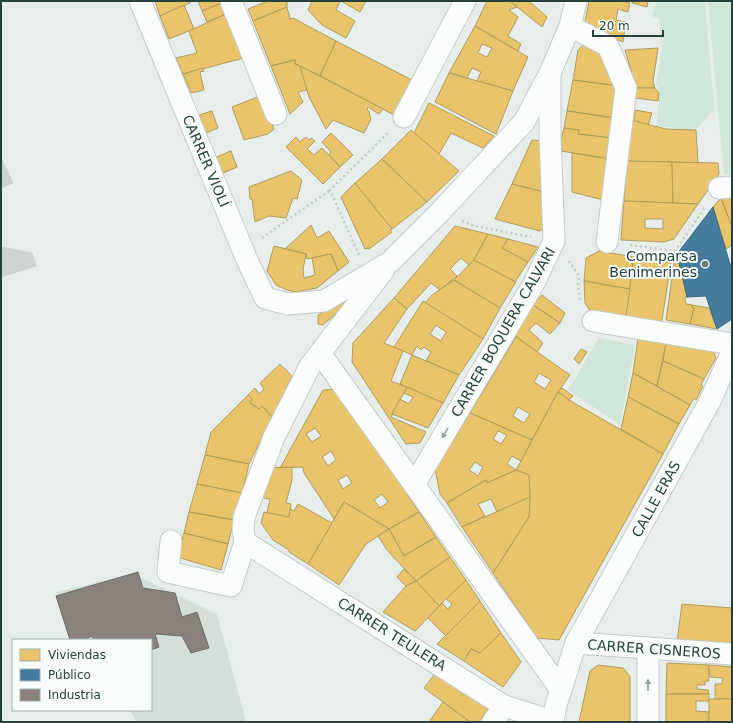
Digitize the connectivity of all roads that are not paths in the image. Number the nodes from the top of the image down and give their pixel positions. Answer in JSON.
{"nodes":[{"id":1,"x":140,"y":1,"type":"edge"},
{"id":2,"x":231,"y":1,"type":"edge"},
{"id":3,"x":465,"y":1,"type":"edge"},
{"id":4,"x":576,"y":1,"type":"edge"},
{"id":5,"x":570,"y":26,"type":"junction"},
{"id":6,"x":550,"y":73,"type":"junction"},
{"id":7,"x":276,"y":114,"type":"dead end"},
{"id":8,"x":404,"y":117,"type":"road end"},
{"id":9,"x":607,"y":242,"type":"road end"},
{"id":10,"x":390,"y":262,"type":"junction"},
{"id":11,"x":288,"y":304,"type":"joint"},
{"id":12,"x":593,"y":321,"type":"dead end"},
{"id":13,"x":732,"y":344,"type":"edge"},
{"id":14,"x":732,"y":352,"type":"edge"},
{"id":15,"x":320,"y":353,"type":"junction"},
{"id":16,"x":732,"y":394,"type":"edge"},
{"id":17,"x":710,"y":401,"type":"junction"},
{"id":18,"x":414,"y":485,"type":"junction"},
{"id":19,"x":244,"y":536,"type":"junction"},
{"id":20,"x":172,"y":541,"type":"dead end"},
{"id":21,"x":576,"y":643,"type":"junction"},
{"id":22,"x":648,"y":648,"type":"junction"},
{"id":23,"x":732,"y":654,"type":"edge"},
{"id":24,"x":561,"y":690,"type":"junction"},
{"id":25,"x":498,"y":714,"type":"edge"},
{"id":26,"x":553,"y":722,"type":"edge"},
{"id":27,"x":648,"y":722,"type":"edge"}],
"edges":[{"from":1,"to":11,"type":"street","name":"CARRER VIOLÍ"},
{"from":2,"to":7,"type":"street"},
{"from":3,"to":8,"type":"street"},
{"from":4,"to":5,"type":"street","name":"CARRER BOQUERA CALVARI"},
{"from":5,"to":6,"type":"street","name":"CARRER BOQUERA CALVARI"},
{"from":5,"to":9,"type":"street"},
{"from":6,"to":10,"type":"street","name":"CARRER BOQUERA CALVARI"},
{"from":6,"to":18,"type":"street","name":"CARRER BOQUERA CALVARI","one_way":true},
{"from":10,"to":11,"type":"street","name":"CARRER BOQUERA CALVARI"},
{"from":10,"to":15,"type":"street"},
{"from":12,"to":13,"type":"street"},
{"from":14,"to":17,"type":"street","name":"CALLE ERAS"},
{"from":15,"to":18,"type":"street"},
{"from":15,"to":19,"type":"street"},
{"from":16,"to":17,"type":"street"},
{"from":17,"to":21,"type":"street","name":"CALLE ERAS"},
{"from":18,"to":24,"type":"street"},
{"from":19,"to":20,"type":"street"},
{"from":19,"to":25,"type":"street","name":"CARRER TEULERA"},
{"from":21,"to":22,"type":"street","name":"CARRER CISNEROS"},
{"from":21,"to":24,"type":"street","name":"CALLE ERAS"},
{"from":22,"to":23,"type":"street","name":"CARRER CISNEROS"},
{"from":27,"to":22,"type":"street","one_way":true},
{"from":24,"to":26,"type":"street","name":"CALLE ERAS"},
{"from":25,"to":26,"type":"street","name":"CARRER TEULERA"}]}
